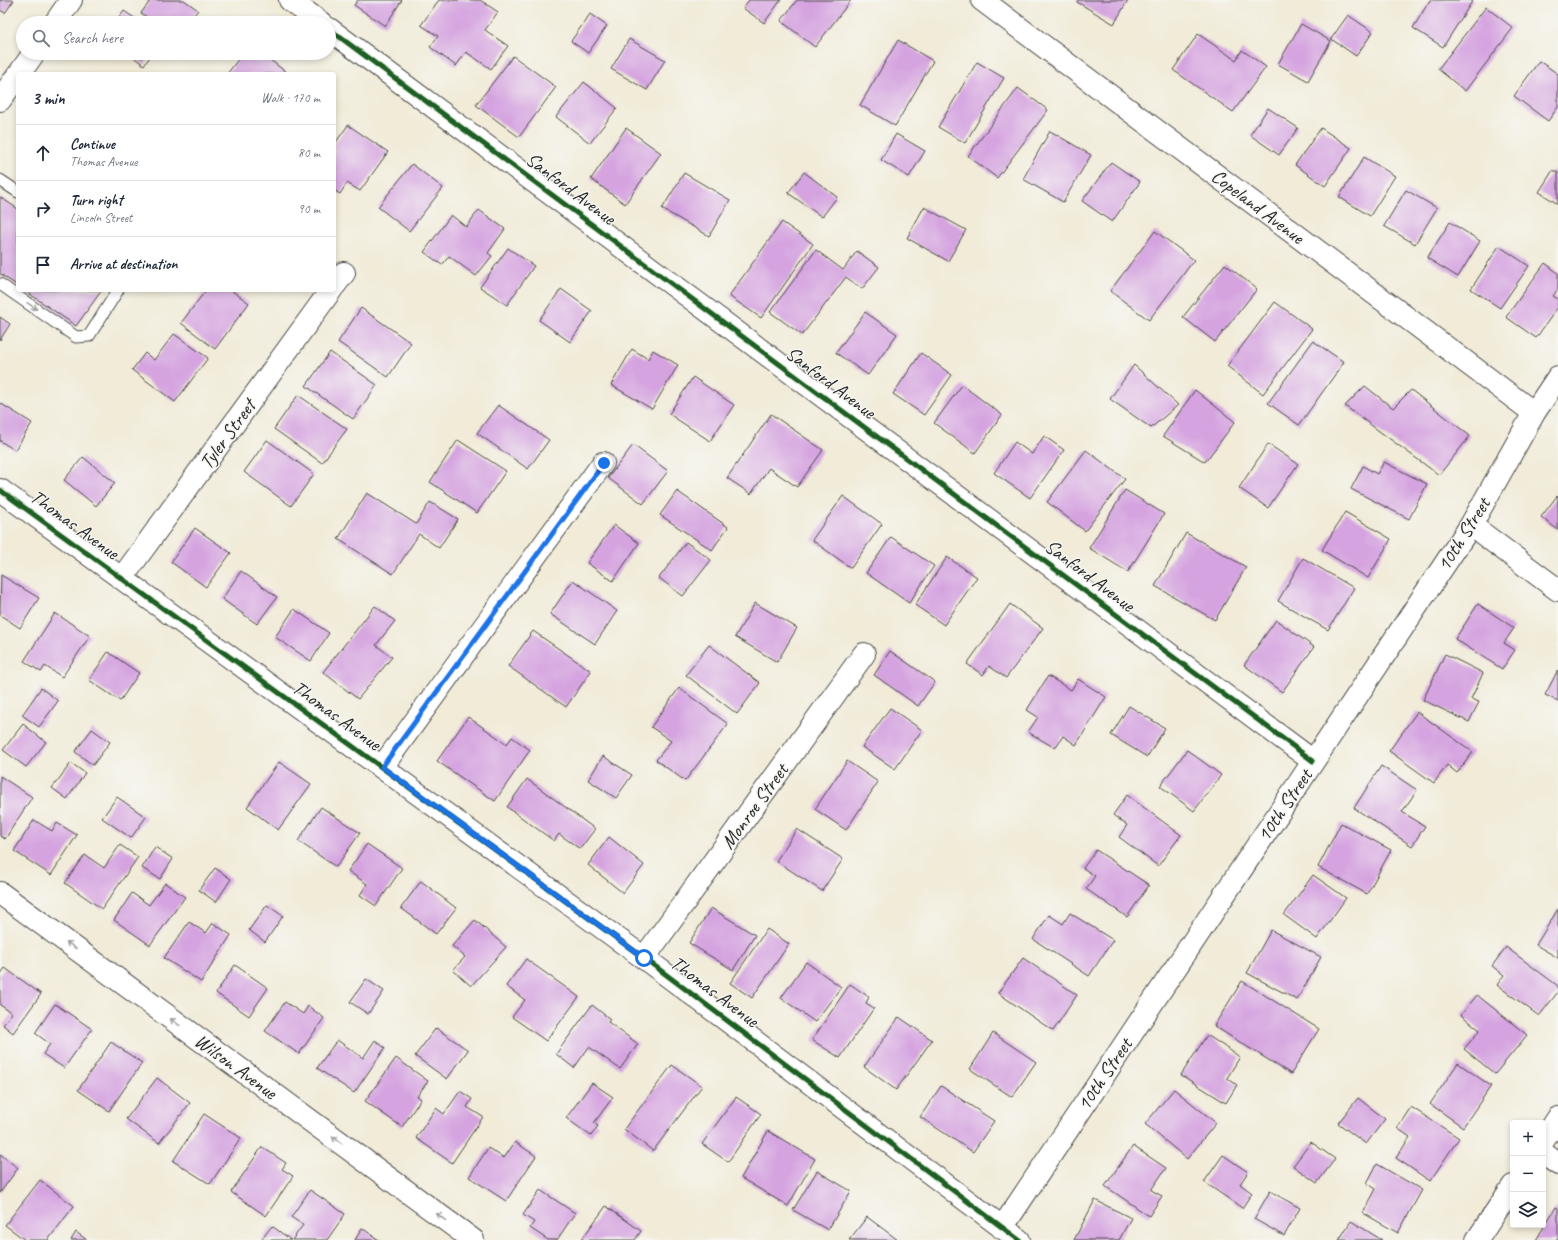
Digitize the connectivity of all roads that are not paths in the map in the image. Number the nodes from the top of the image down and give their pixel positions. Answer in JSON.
{"nodes":[{"id":1,"x":71,"y":0,"type":"edge"},
{"id":2,"x":290,"y":0,"type":"edge"},
{"id":3,"x":982,"y":0,"type":"edge"},
{"id":4,"x":60,"y":16,"type":"edge"},
{"id":5,"x":312,"y":16,"type":"edge"},
{"id":6,"x":336,"y":34,"type":"edge"},
{"id":7,"x":29,"y":60,"type":"edge"},
{"id":8,"x":20,"y":72,"type":"edge"},
{"id":9,"x":16,"y":77,"type":"edge"},
{"id":10,"x":0,"y":100,"type":"edge"},
{"id":11,"x":0,"y":180,"type":"edge"},
{"id":12,"x":16,"y":191,"type":"edge"},
{"id":13,"x":0,"y":284,"type":"edge"},
{"id":14,"x":117,"y":292,"type":"edge"},
{"id":15,"x":329,"y":292,"type":"edge"},
{"id":16,"x":1558,"y":377,"type":"edge"},
{"id":17,"x":1534,"y":413,"type":"junction"},
{"id":18,"x":604,"y":463,"type":"dead end"},
{"id":19,"x":0,"y":490,"type":"edge"},
{"id":20,"x":1471,"y":525,"type":"junction"},
{"id":21,"x":122,"y":578,"type":"junction"},
{"id":22,"x":1558,"y":590,"type":"edge"},
{"id":23,"x":864,"y":654,"type":"dead end"},
{"id":24,"x":1313,"y":761,"type":"junction"},
{"id":25,"x":382,"y":767,"type":"junction"},
{"id":26,"x":0,"y":893,"type":"edge"},
{"id":27,"x":644,"y":958,"type":"junction"},
{"id":28,"x":1558,"y":1118,"type":"edge"},
{"id":29,"x":1546,"y":1136,"type":"edge"},
{"id":30,"x":1546,"y":1155,"type":"edge"},
{"id":31,"x":1558,"y":1164,"type":"edge"},
{"id":32,"x":1510,"y":1190,"type":"edge"},
{"id":33,"x":1011,"y":1234,"type":"edge"},
{"id":34,"x":473,"y":1240,"type":"edge"},
{"id":35,"x":1477,"y":1240,"type":"edge"}],
"edges":[{"from":1,"to":4,"type":"street"},
{"from":2,"to":5,"type":"street"},
{"from":3,"to":17,"type":"street","name":"Copeland Avenue"},
{"from":6,"to":24,"type":"street","name":"Sanford Avenue"},
{"from":7,"to":8,"type":"street"},
{"from":9,"to":10,"type":"street"},
{"from":11,"to":12,"type":"lane"},
{"from":13,"to":14,"type":"lane","one_way":true},
{"from":15,"to":21,"type":"street","name":"Tyler Street"},
{"from":16,"to":17,"type":"street","name":"10th Street"},
{"from":17,"to":20,"type":"street","name":"10th Street"},
{"from":18,"to":25,"type":"street"},
{"from":19,"to":21,"type":"street","name":"Thomas Avenue"},
{"from":20,"to":22,"type":"street"},
{"from":20,"to":24,"type":"street","name":"10th Street"},
{"from":21,"to":25,"type":"street","name":"Thomas Avenue"},
{"from":23,"to":27,"type":"street","name":"Monroe Street"},
{"from":24,"to":33,"type":"street","name":"10th Street"},
{"from":25,"to":27,"type":"street","name":"Thomas Avenue"},
{"from":34,"to":26,"type":"street","name":"Wilson Avenue","one_way":true},
{"from":27,"to":33,"type":"street","name":"Thomas Avenue"},
{"from":28,"to":29,"type":"street"},
{"from":30,"to":31,"type":"street"},
{"from":32,"to":35,"type":"street"}]}
